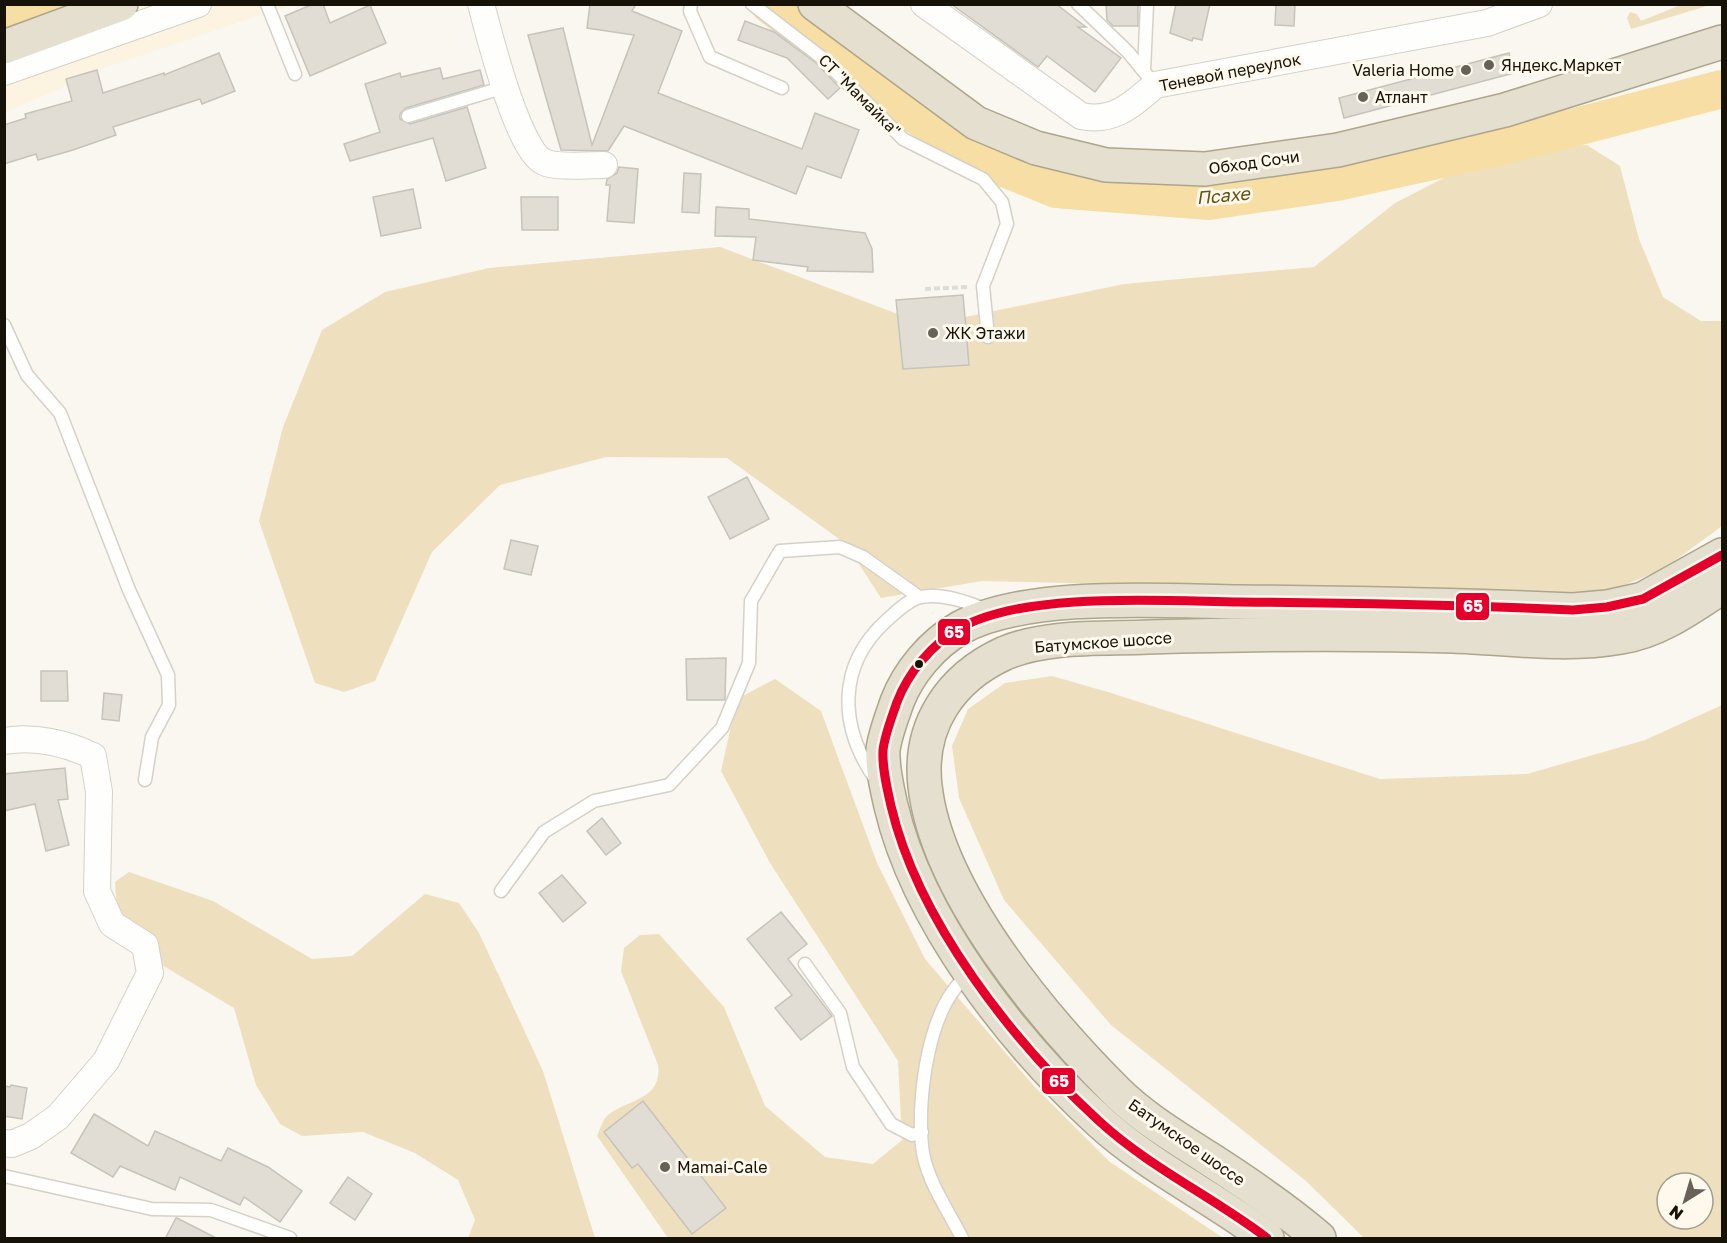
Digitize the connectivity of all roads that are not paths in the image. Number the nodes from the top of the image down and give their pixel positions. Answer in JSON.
{"nodes":[{"id":1,"x":121,"y":4,"type":"edge"},
{"id":2,"x":198,"y":4,"type":"edge"},
{"id":3,"x":267,"y":4,"type":"edge"},
{"id":4,"x":481,"y":4,"type":"edge"},
{"id":5,"x":691,"y":4,"type":"edge"},
{"id":6,"x":752,"y":4,"type":"edge"},
{"id":7,"x":815,"y":4,"type":"edge"},
{"id":8,"x":924,"y":4,"type":"edge"},
{"id":9,"x":1078,"y":4,"type":"edge"},
{"id":10,"x":1147,"y":4,"type":"edge"},
{"id":11,"x":1539,"y":4,"type":"edge"},
{"id":12,"x":1722,"y":42,"type":"edge"},
{"id":13,"x":4,"y":47,"type":"edge"},
{"id":14,"x":4,"y":72,"type":"edge"},
{"id":15,"x":295,"y":74,"type":"dead end"},
{"id":16,"x":1149,"y":78,"type":"junction"},
{"id":17,"x":505,"y":87,"type":"junction"},
{"id":18,"x":782,"y":88,"type":"dead end"},
{"id":19,"x":408,"y":116,"type":"dead end"},
{"id":20,"x":604,"y":165,"type":"dead end"},
{"id":21,"x":4,"y":325,"type":"edge"},
{"id":22,"x":988,"y":337,"type":"dead end"},
{"id":23,"x":1722,"y":555,"type":"edge"},
{"id":24,"x":1722,"y":587,"type":"edge"},
{"id":25,"x":919,"y":597,"type":"junction"},
{"id":26,"x":997,"y":614,"type":"junction"},
{"id":27,"x":4,"y":741,"type":"edge"},
{"id":28,"x":145,"y":780,"type":"dead end"},
{"id":29,"x":890,"y":802,"type":"junction"},
{"id":30,"x":501,"y":891,"type":"dead end"},
{"id":31,"x":804,"y":964,"type":"dead end"},
{"id":32,"x":972,"y":972,"type":"junction"},
{"id":33,"x":922,"y":1132,"type":"junction"},
{"id":34,"x":4,"y":1143,"type":"edge"},
{"id":35,"x":4,"y":1176,"type":"edge"},
{"id":36,"x":290,"y":1239,"type":"edge"},
{"id":37,"x":962,"y":1239,"type":"edge"},
{"id":38,"x":1267,"y":1239,"type":"edge"},
{"id":39,"x":1319,"y":1239,"type":"edge"}],
"edges":[{"from":1,"to":13,"type":"highway"},
{"from":2,"to":14,"type":"street"},
{"from":3,"to":15,"type":"lane"},
{"from":4,"to":17,"type":"street"},
{"from":5,"to":18,"type":"lane"},
{"from":6,"to":22,"type":"lane","name":"СТ \"Мамайка\""},
{"from":7,"to":12,"type":"highway","name":"Обход Сочи"},
{"from":8,"to":16,"type":"street","name":"Теневой переулок"},
{"from":9,"to":16,"type":"lane"},
{"from":10,"to":16,"type":"lane"},
{"from":11,"to":16,"type":"street","name":"Теневой переулок"},
{"from":17,"to":19,"type":"lane"},
{"from":17,"to":20,"type":"street"},
{"from":21,"to":28,"type":"lane"},
{"from":23,"to":26,"type":"highway","name":"Батумское шоссе"},
{"from":24,"to":39,"type":"highway","name":"Батумское шоссе"},
{"from":25,"to":26,"type":"lane"},
{"from":25,"to":29,"type":"lane"},
{"from":25,"to":30,"type":"lane"},
{"from":26,"to":29,"type":"highway","name":"Батумское шоссе"},
{"from":27,"to":34,"type":"street"},
{"from":29,"to":32,"type":"highway","name":"Батумское шоссе"},
{"from":31,"to":33,"type":"lane"},
{"from":32,"to":33,"type":"lane"},
{"from":32,"to":38,"type":"highway","name":"Батумское шоссе"},
{"from":33,"to":37,"type":"lane"},
{"from":35,"to":36,"type":"lane"}]}
